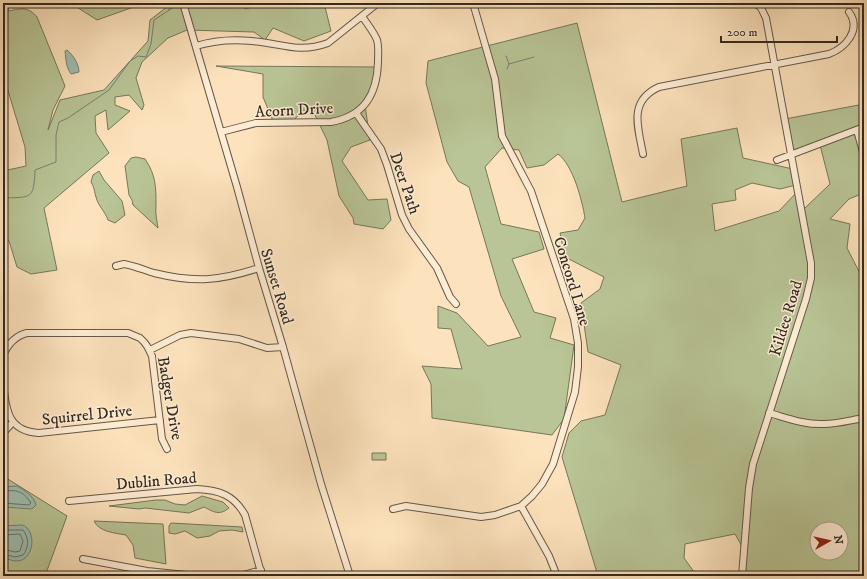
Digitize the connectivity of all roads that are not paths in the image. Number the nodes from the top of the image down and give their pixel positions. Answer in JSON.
{"nodes":[{"id":1,"x":378,"y":3,"type":"edge"},
{"id":2,"x":474,"y":3,"type":"edge"},
{"id":3,"x":661,"y":3,"type":"edge"},
{"id":4,"x":674,"y":3,"type":"edge"},
{"id":5,"x":756,"y":3,"type":"edge"},
{"id":6,"x":184,"y":5,"type":"edge"},
{"id":7,"x":849,"y":12,"type":"dead end"},
{"id":8,"x":362,"y":16,"type":"junction"},
{"id":9,"x":196,"y":46,"type":"junction"},
{"id":10,"x":776,"y":65,"type":"junction"},
{"id":11,"x":356,"y":113,"type":"junction"},
{"id":12,"x":864,"y":127,"type":"edge"},
{"id":13,"x":857,"y":130,"type":"junction"},
{"id":14,"x":221,"y":132,"type":"junction"},
{"id":15,"x":643,"y":154,"type":"dead end"},
{"id":16,"x":791,"y":154,"type":"junction"},
{"id":17,"x":864,"y":156,"type":"edge"},
{"id":18,"x":777,"y":160,"type":"dead end"},
{"id":19,"x":116,"y":266,"type":"dead end"},
{"id":20,"x":259,"y":268,"type":"junction"},
{"id":21,"x":456,"y":304,"type":"dead end"},
{"id":22,"x":5,"y":345,"type":"edge"},
{"id":23,"x":283,"y":347,"type":"junction"},
{"id":24,"x":150,"y":350,"type":"junction"},
{"id":25,"x":3,"y":355,"type":"edge"},
{"id":26,"x":3,"y":383,"type":"edge"},
{"id":27,"x":769,"y":413,"type":"junction"},
{"id":28,"x":864,"y":418,"type":"edge"},
{"id":29,"x":160,"y":420,"type":"junction"},
{"id":30,"x":13,"y":422,"type":"junction"},
{"id":31,"x":3,"y":433,"type":"edge"},
{"id":32,"x":167,"y":449,"type":"dead end"},
{"id":33,"x":69,"y":502,"type":"dead end"},
{"id":34,"x":521,"y":506,"type":"junction"},
{"id":35,"x":393,"y":509,"type":"dead end"},
{"id":36,"x":83,"y":559,"type":"dead end"},
{"id":37,"x":262,"y":573,"type":"edge"},
{"id":38,"x":190,"y":576,"type":"edge"},
{"id":39,"x":196,"y":576,"type":"edge"},
{"id":40,"x":240,"y":576,"type":"edge"},
{"id":41,"x":350,"y":576,"type":"edge"},
{"id":42,"x":557,"y":576,"type":"edge"},
{"id":43,"x":742,"y":576,"type":"edge"}],
"edges":[{"from":1,"to":8,"type":"street"},
{"from":2,"to":34,"type":"street","name":"Concord Lane"},
{"from":3,"to":4,"type":"street"},
{"from":5,"to":10,"type":"street","name":"Kildee Road"},
{"from":6,"to":9,"type":"street","name":"Sunset Road"},
{"from":7,"to":10,"type":"street"},
{"from":8,"to":9,"type":"street"},
{"from":8,"to":11,"type":"street","name":"Acorn Drive"},
{"from":9,"to":14,"type":"street","name":"Sunset Road"},
{"from":10,"to":15,"type":"street"},
{"from":10,"to":16,"type":"street","name":"Kildee Road"},
{"from":11,"to":14,"type":"street","name":"Acorn Drive"},
{"from":11,"to":21,"type":"street","name":"Deer Path"},
{"from":12,"to":13,"type":"street"},
{"from":13,"to":16,"type":"street"},
{"from":13,"to":17,"type":"street"},
{"from":14,"to":20,"type":"street","name":"Sunset Road"},
{"from":16,"to":18,"type":"street"},
{"from":16,"to":27,"type":"street","name":"Kildee Road"},
{"from":19,"to":20,"type":"street"},
{"from":20,"to":23,"type":"street","name":"Sunset Road"},
{"from":22,"to":24,"type":"street"},
{"from":22,"to":25,"type":"street"},
{"from":23,"to":24,"type":"street"},
{"from":23,"to":41,"type":"street","name":"Sunset Road"},
{"from":24,"to":29,"type":"street","name":"Badger Drive"},
{"from":26,"to":30,"type":"street"},
{"from":27,"to":28,"type":"street"},
{"from":27,"to":43,"type":"street","name":"Kildee Road"},
{"from":29,"to":30,"type":"street","name":"Squirrel Drive"},
{"from":29,"to":32,"type":"street","name":"Badger Drive"},
{"from":30,"to":31,"type":"street"},
{"from":33,"to":37,"type":"street","name":"Dublin Road"},
{"from":34,"to":35,"type":"street","name":"Concord Lane"},
{"from":34,"to":42,"type":"street"},
{"from":36,"to":38,"type":"street"},
{"from":37,"to":40,"type":"street"},
{"from":38,"to":39,"type":"street"}]}
